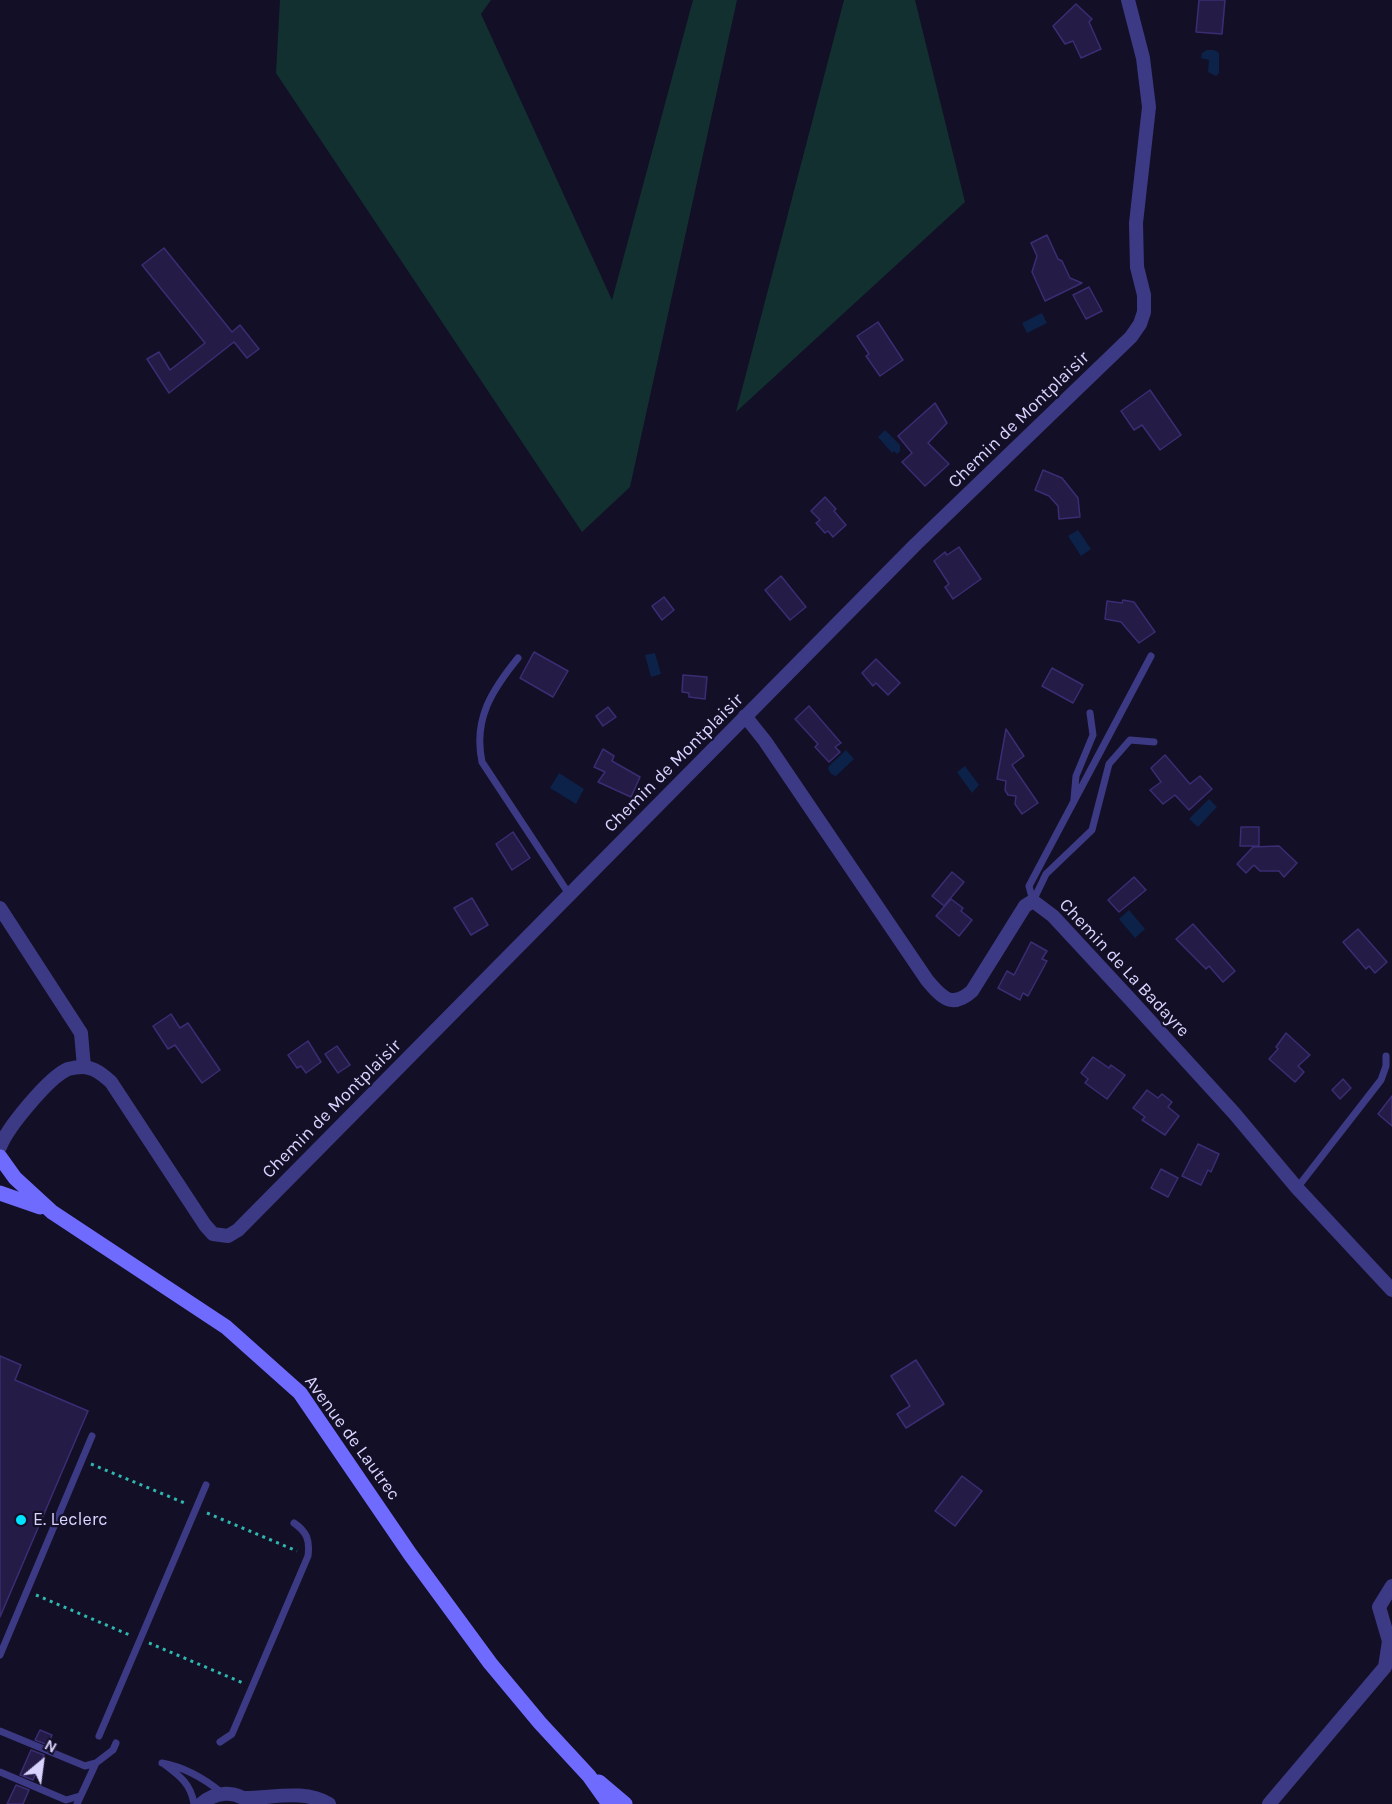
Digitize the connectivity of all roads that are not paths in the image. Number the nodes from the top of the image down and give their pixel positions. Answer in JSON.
{"nodes":[{"id":1,"x":1128,"y":0,"type":"edge"},
{"id":2,"x":1151,"y":656,"type":"dead end"},
{"id":3,"x":518,"y":658,"type":"dead end"},
{"id":4,"x":1090,"y":713,"type":"dead end"},
{"id":5,"x":745,"y":716,"type":"junction"},
{"id":6,"x":1154,"y":742,"type":"dead end"},
{"id":7,"x":1074,"y":802,"type":"junction"},
{"id":8,"x":569,"y":894,"type":"junction"},
{"id":9,"x":1033,"y":901,"type":"junction"},
{"id":10,"x":0,"y":908,"type":"edge"},
{"id":11,"x":1386,"y":1056,"type":"dead end"},
{"id":12,"x":84,"y":1067,"type":"junction"},
{"id":13,"x":16,"y":1119,"type":"junction"},
{"id":14,"x":0,"y":1124,"type":"edge"},
{"id":15,"x":0,"y":1147,"type":"edge"},
{"id":16,"x":0,"y":1157,"type":"edge"},
{"id":17,"x":1297,"y":1188,"type":"junction"},
{"id":18,"x":0,"y":1192,"type":"edge"},
{"id":19,"x":52,"y":1212,"type":"junction"},
{"id":20,"x":1392,"y":1290,"type":"edge"},
{"id":21,"x":92,"y":1437,"type":"dead end"},
{"id":22,"x":206,"y":1485,"type":"dead end"},
{"id":23,"x":294,"y":1523,"type":"dead end"},
{"id":24,"x":1392,"y":1586,"type":"edge"},
{"id":25,"x":0,"y":1655,"type":"edge"},
{"id":26,"x":0,"y":1731,"type":"edge"},
{"id":27,"x":99,"y":1736,"type":"dead end"},
{"id":28,"x":220,"y":1742,"type":"dead end"},
{"id":29,"x":116,"y":1743,"type":"dead end"},
{"id":30,"x":96,"y":1763,"type":"junction"},
{"id":31,"x":0,"y":1772,"type":"edge"},
{"id":32,"x":590,"y":1776,"type":"junction"},
{"id":33,"x":222,"y":1793,"type":"junction"},
{"id":34,"x":80,"y":1796,"type":"junction"},
{"id":35,"x":249,"y":1801,"type":"edge"},
{"id":36,"x":77,"y":1804,"type":"edge"},
{"id":37,"x":194,"y":1804,"type":"edge"},
{"id":38,"x":201,"y":1804,"type":"edge"},
{"id":39,"x":329,"y":1804,"type":"edge"},
{"id":40,"x":609,"y":1804,"type":"edge"},
{"id":41,"x":625,"y":1804,"type":"edge"},
{"id":42,"x":1269,"y":1804,"type":"edge"}],
"edges":[{"from":1,"to":5,"type":"street","name":"Chemin de Montplaisir"},
{"from":2,"to":7,"type":"lane"},
{"from":3,"to":8,"type":"lane"},
{"from":4,"to":7,"type":"lane"},
{"from":5,"to":8,"type":"street","name":"Chemin de Montplaisir"},
{"from":5,"to":9,"type":"street","name":"Chemin de La Badayre"},
{"from":6,"to":9,"type":"lane"},
{"from":7,"to":9,"type":"lane"},
{"from":8,"to":12,"type":"street","name":"Chemin de Montplaisir"},
{"from":9,"to":17,"type":"street","name":"Chemin de La Badayre"},
{"from":10,"to":12,"type":"street"},
{"from":11,"to":17,"type":"lane"},
{"from":12,"to":13,"type":"street"},
{"from":13,"to":14,"type":"street"},
{"from":13,"to":15,"type":"street"},
{"from":16,"to":19,"type":"main road","name":"Avenue de Lautrec"},
{"from":17,"to":20,"type":"street","name":"Chemin de La Badayre"},
{"from":18,"to":19,"type":"main road"},
{"from":19,"to":32,"type":"main road","name":"Avenue de Lautrec"},
{"from":21,"to":25,"type":"lane"},
{"from":22,"to":27,"type":"lane"},
{"from":23,"to":28,"type":"lane"},
{"from":24,"to":42,"type":"street"},
{"from":26,"to":30,"type":"lane"},
{"from":29,"to":30,"type":"lane"},
{"from":30,"to":34,"type":"lane"},
{"from":31,"to":34,"type":"lane"},
{"from":32,"to":40,"type":"main road","name":"Avenue de Lautrec"},
{"from":32,"to":41,"type":"main road","name":"Avenue de Lautrec"},
{"from":33,"to":35,"type":"street"},
{"from":33,"to":37,"type":"lane"},
{"from":33,"to":38,"type":"street"},
{"from":34,"to":36,"type":"lane"},
{"from":35,"to":39,"type":"street"}]}
